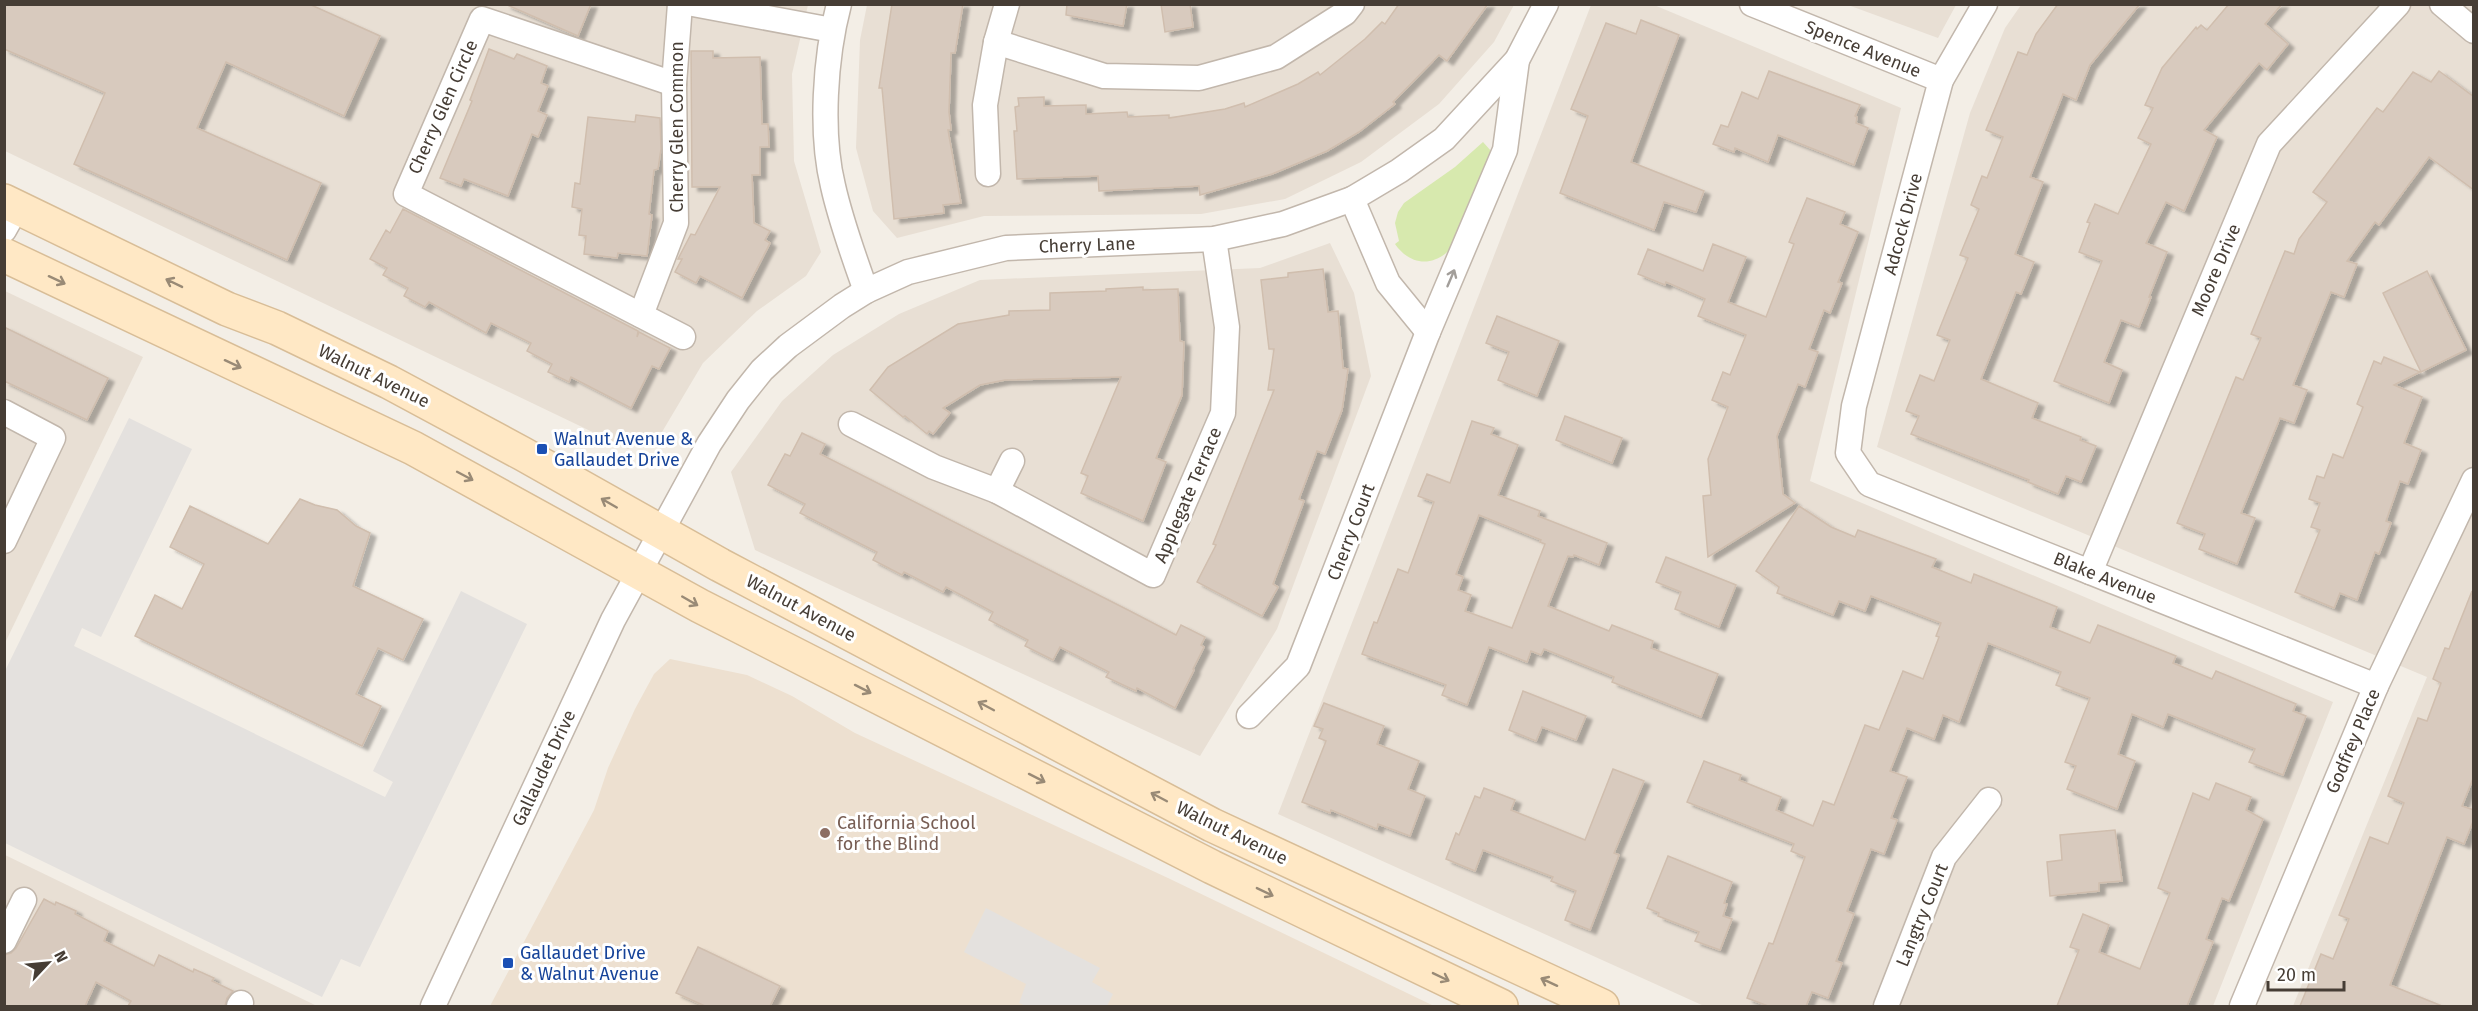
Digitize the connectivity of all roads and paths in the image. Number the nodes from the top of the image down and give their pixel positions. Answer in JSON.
{"nodes":[{"id":1,"x":680,"y":4,"type":"edge"},
{"id":2,"x":693,"y":4,"type":"edge"},
{"id":3,"x":839,"y":4,"type":"edge"},
{"id":4,"x":1007,"y":4,"type":"edge"},
{"id":5,"x":1352,"y":4,"type":"edge"},
{"id":6,"x":1546,"y":4,"type":"edge"},
{"id":7,"x":1752,"y":4,"type":"edge"},
{"id":8,"x":1985,"y":4,"type":"edge"},
{"id":9,"x":2398,"y":4,"type":"edge"},
{"id":10,"x":2442,"y":4,"type":"edge"},
{"id":11,"x":832,"y":30,"type":"junction"},
{"id":12,"x":2474,"y":31,"type":"edge"},
{"id":13,"x":996,"y":42,"type":"junction"},
{"id":14,"x":1517,"y":60,"type":"junction"},
{"id":15,"x":1941,"y":80,"type":"junction"},
{"id":16,"x":674,"y":84,"type":"junction"},
{"id":17,"x":988,"y":174,"type":"dead end"},
{"id":18,"x":1352,"y":199,"type":"junction"},
{"id":19,"x":8,"y":213,"type":"edge"},
{"id":20,"x":1214,"y":239,"type":"junction"},
{"id":21,"x":4,"y":255,"type":"edge"},
{"id":22,"x":866,"y":291,"type":"junction"},
{"id":23,"x":641,"y":315,"type":"junction"},
{"id":24,"x":1428,"y":332,"type":"junction"},
{"id":25,"x":683,"y":337,"type":"dead end"},
{"id":26,"x":4,"y":412,"type":"edge"},
{"id":27,"x":851,"y":424,"type":"dead end"},
{"id":28,"x":1848,"y":453,"type":"joint"},
{"id":29,"x":1012,"y":461,"type":"dead end"},
{"id":30,"x":2474,"y":480,"type":"edge"},
{"id":31,"x":997,"y":491,"type":"junction"},
{"id":32,"x":660,"y":532,"type":"junction"},
{"id":33,"x":4,"y":541,"type":"edge"},
{"id":34,"x":639,"y":572,"type":"junction"},
{"id":35,"x":2090,"y":572,"type":"junction"},
{"id":36,"x":2376,"y":686,"type":"junction"},
{"id":37,"x":1249,"y":716,"type":"dead end"},
{"id":38,"x":1989,"y":800,"type":"dead end"},
{"id":39,"x":24,"y":900,"type":"dead end"},
{"id":40,"x":4,"y":941,"type":"edge"},
{"id":41,"x":433,"y":1006,"type":"edge"},
{"id":42,"x":1501,"y":1006,"type":"edge"},
{"id":43,"x":1602,"y":1006,"type":"edge"},
{"id":44,"x":1886,"y":1006,"type":"edge"},
{"id":45,"x":2242,"y":1006,"type":"edge"}],
"edges":[{"from":1,"to":16,"type":"street","name":"Cherry Glen Common"},
{"from":2,"to":11,"type":"street"},
{"from":3,"to":11,"type":"street"},
{"from":4,"to":13,"type":"street"},
{"from":5,"to":13,"type":"street"},
{"from":6,"to":14,"type":"street","name":"Cherry Lane"},
{"from":7,"to":15,"type":"street","name":"Spence Avenue"},
{"from":8,"to":15,"type":"street","name":"Adcock Drive"},
{"from":9,"to":35,"type":"street","name":"Moore Drive"},
{"from":10,"to":12,"type":"street"},
{"from":11,"to":22,"type":"street"},
{"from":13,"to":17,"type":"street"},
{"from":14,"to":18,"type":"street","name":"Cherry Lane"},
{"from":24,"to":14,"type":"street","name":"Cherry Court","one_way":true},
{"from":15,"to":28,"type":"street","name":"Adcock Drive"},
{"from":16,"to":23,"type":"street","name":"Cherry Glen Common"},
{"from":16,"to":23,"type":"street","name":"Cherry Glen Circle"},
{"from":18,"to":20,"type":"street","name":"Cherry Lane"},
{"from":18,"to":24,"type":"street"},
{"from":32,"to":19,"type":"main road","name":"Walnut Avenue","one_way":true},
{"from":20,"to":22,"type":"street","name":"Cherry Lane"},
{"from":20,"to":31,"type":"street","name":"Applegate Terrace"},
{"from":21,"to":34,"type":"main road","one_way":true},
{"from":22,"to":32,"type":"street","name":"Cherry Lane"},
{"from":23,"to":25,"type":"street","name":"Cherry Glen Circle"},
{"from":24,"to":37,"type":"street","name":"Cherry Court"},
{"from":26,"to":33,"type":"street"},
{"from":27,"to":31,"type":"street","name":"Applegate Terrace"},
{"from":28,"to":35,"type":"street","name":"Blake Avenue"},
{"from":29,"to":31,"type":"street"},
{"from":30,"to":36,"type":"street","name":"Godfrey Place"},
{"from":32,"to":34,"type":"street","name":"Gallaudet Drive"},
{"from":43,"to":32,"type":"main road","name":"Walnut Avenue","one_way":true},
{"from":34,"to":41,"type":"street","name":"Gallaudet Drive"},
{"from":34,"to":42,"type":"main road","one_way":true},
{"from":35,"to":36,"type":"street","name":"Blake Avenue"},
{"from":36,"to":45,"type":"street","name":"Godfrey Place"},
{"from":38,"to":44,"type":"street","name":"Langtry Court"},
{"from":39,"to":40,"type":"street"}]}
